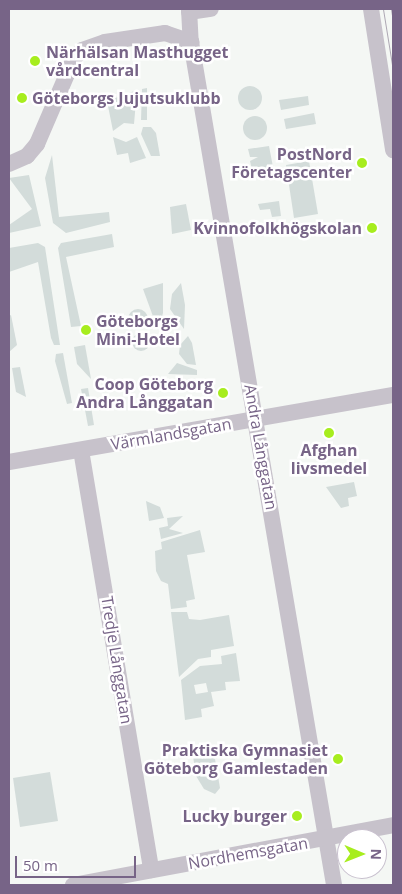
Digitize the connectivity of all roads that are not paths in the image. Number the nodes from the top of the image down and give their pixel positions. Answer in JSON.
{"nodes":[{"id":1,"x":211,"y":9,"type":"edge"},
{"id":2,"x":371,"y":9,"type":"edge"},
{"id":3,"x":189,"y":11,"type":"edge"},
{"id":4,"x":191,"y":42,"type":"junction"},
{"id":5,"x":393,"y":150,"type":"edge"},
{"id":6,"x":9,"y":164,"type":"edge"},
{"id":7,"x":393,"y":395,"type":"edge"},
{"id":8,"x":257,"y":418,"type":"junction"},
{"id":9,"x":82,"y":450,"type":"junction"},
{"id":10,"x":9,"y":462,"type":"edge"},
{"id":11,"x":393,"y":825,"type":"edge"},
{"id":12,"x":325,"y":836,"type":"junction"},
{"id":13,"x":151,"y":870,"type":"junction"},
{"id":14,"x":72,"y":885,"type":"edge"},
{"id":15,"x":334,"y":885,"type":"edge"}],
"edges":[{"from":1,"to":3,"type":"street"},
{"from":2,"to":5,"type":"street"},
{"from":3,"to":4,"type":"street","name":"Andra Långgatan"},
{"from":4,"to":6,"type":"street"},
{"from":4,"to":8,"type":"street","name":"Andra Långgatan"},
{"from":7,"to":8,"type":"street","name":"Värmlandsgatan"},
{"from":8,"to":9,"type":"street","name":"Värmlandsgatan"},
{"from":8,"to":12,"type":"street","name":"Andra Långgatan"},
{"from":9,"to":10,"type":"street","name":"Värmlandsgatan"},
{"from":9,"to":13,"type":"street","name":"Tredje Långgatan"},
{"from":11,"to":12,"type":"street","name":"Nordhemsgatan"},
{"from":12,"to":13,"type":"street","name":"Nordhemsgatan"},
{"from":12,"to":15,"type":"street","name":"Andra Långgatan"},
{"from":13,"to":14,"type":"street","name":"Nordhemsgatan"}]}
